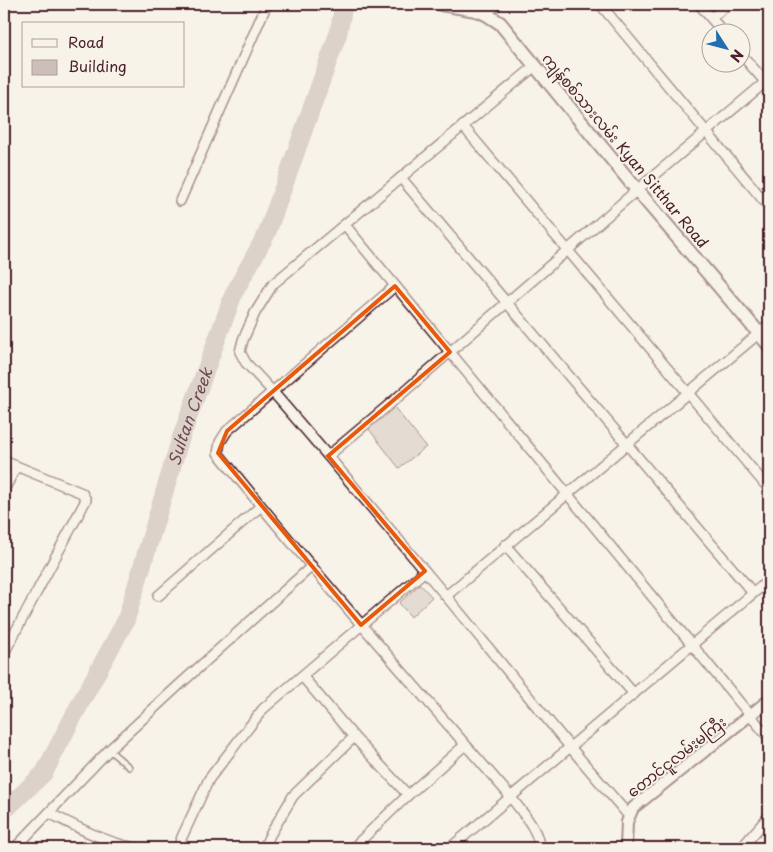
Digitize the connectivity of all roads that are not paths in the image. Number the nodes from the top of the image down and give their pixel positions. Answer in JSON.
{"nodes":[{"id":1,"x":267,"y":4,"type":"edge"},
{"id":2,"x":441,"y":4,"type":"edge"},
{"id":3,"x":497,"y":4,"type":"edge"},
{"id":4,"x":600,"y":4,"type":"edge"},
{"id":5,"x":699,"y":4,"type":"edge"},
{"id":6,"x":728,"y":4,"type":"edge"},
{"id":7,"x":486,"y":14,"type":"junction"},
{"id":8,"x":711,"y":18,"type":"junction"},
{"id":9,"x":714,"y":22,"type":"edge"},
{"id":10,"x":750,"y":64,"type":"edge"},
{"id":11,"x":535,"y":66,"type":"junction"},
{"id":12,"x":768,"y":83,"type":"edge"},
{"id":13,"x":463,"y":126,"type":"junction"},
{"id":14,"x":707,"y":132,"type":"junction"},
{"id":15,"x":401,"y":178,"type":"junction"},
{"id":16,"x":637,"y":190,"type":"junction"},
{"id":17,"x":180,"y":201,"type":"dead end"},
{"id":18,"x":769,"y":207,"type":"edge"},
{"id":19,"x":344,"y":225,"type":"junction"},
{"id":20,"x":568,"y":250,"type":"junction"},
{"id":21,"x":395,"y":286,"type":"junction"},
{"id":22,"x":507,"y":303,"type":"junction"},
{"id":23,"x":769,"y":325,"type":"edge"},
{"id":24,"x":759,"y":334,"type":"junction"},
{"id":25,"x":769,"y":346,"type":"edge"},
{"id":26,"x":450,"y":352,"type":"junction"},
{"id":27,"x":273,"y":392,"type":"junction"},
{"id":28,"x":688,"y":393,"type":"junction"},
{"id":29,"x":627,"y":444,"type":"junction"},
{"id":30,"x":328,"y":456,"type":"junction"},
{"id":31,"x":4,"y":461,"type":"edge"},
{"id":32,"x":16,"y":467,"type":"junction"},
{"id":33,"x":769,"y":489,"type":"edge"},
{"id":34,"x":4,"y":490,"type":"edge"},
{"id":35,"x":567,"y":494,"type":"junction"},
{"id":36,"x":261,"y":506,"type":"junction"},
{"id":37,"x":505,"y":545,"type":"junction"},
{"id":38,"x":312,"y":566,"type":"junction"},
{"id":39,"x":425,"y":571,"type":"junction"},
{"id":40,"x":769,"y":580,"type":"edge"},
{"id":41,"x":753,"y":593,"type":"junction"},
{"id":42,"x":158,"y":596,"type":"dead end"},
{"id":43,"x":446,"y":596,"type":"junction"},
{"id":44,"x":361,"y":625,"type":"junction"},
{"id":45,"x":692,"y":644,"type":"junction"},
{"id":46,"x":4,"y":653,"type":"edge"},
{"id":47,"x":302,"y":676,"type":"junction"},
{"id":48,"x":634,"y":694,"type":"junction"},
{"id":49,"x":769,"y":700,"type":"edge"},
{"id":50,"x":751,"y":716,"type":"junction"},
{"id":51,"x":354,"y":737,"type":"junction"},
{"id":52,"x":769,"y":738,"type":"edge"},
{"id":53,"x":465,"y":745,"type":"junction"},
{"id":54,"x":570,"y":747,"type":"junction"},
{"id":55,"x":109,"y":750,"type":"junction"},
{"id":56,"x":129,"y":767,"type":"dead end"},
{"id":57,"x":408,"y":795,"type":"junction"},
{"id":58,"x":511,"y":797,"type":"junction"},
{"id":59,"x":49,"y":813,"type":"junction"},
{"id":60,"x":630,"y":816,"type":"junction"},
{"id":61,"x":769,"y":816,"type":"edge"},
{"id":62,"x":15,"y":848,"type":"edge"},
{"id":63,"x":135,"y":848,"type":"edge"},
{"id":64,"x":178,"y":848,"type":"edge"},
{"id":65,"x":264,"y":848,"type":"edge"},
{"id":66,"x":353,"y":848,"type":"edge"},
{"id":67,"x":450,"y":848,"type":"edge"},
{"id":68,"x":539,"y":848,"type":"edge"},
{"id":69,"x":626,"y":848,"type":"edge"},
{"id":70,"x":742,"y":848,"type":"edge"}],
"edges":[{"from":1,"to":17,"type":"street"},
{"from":2,"to":7,"type":"main road","name":"ကျန်စစ်သားလမ်း Kyan Sitthar Road"},
{"from":3,"to":7,"type":"street"},
{"from":4,"to":14,"type":"street"},
{"from":5,"to":8,"type":"street"},
{"from":6,"to":8,"type":"street"},
{"from":7,"to":11,"type":"main road","name":"ကျန်စစ်သားလမ်း Kyan Sitthar Road"},
{"from":8,"to":9,"type":"street"},
{"from":10,"to":12,"type":"street"},
{"from":11,"to":13,"type":"street"},
{"from":11,"to":16,"type":"main road","name":"ကျန်စစ်သားလမ်း Kyan Sitthar Road"},
{"from":12,"to":14,"type":"street"},
{"from":13,"to":15,"type":"street"},
{"from":13,"to":20,"type":"street"},
{"from":14,"to":16,"type":"street"},
{"from":14,"to":18,"type":"street"},
{"from":15,"to":19,"type":"street"},
{"from":15,"to":22,"type":"street"},
{"from":16,"to":20,"type":"street"},
{"from":16,"to":24,"type":"main road","name":"ကျန်စစ်သားလမ်း Kyan Sitthar Road"},
{"from":19,"to":21,"type":"street"},
{"from":19,"to":27,"type":"street"},
{"from":20,"to":22,"type":"street"},
{"from":20,"to":28,"type":"street"},
{"from":21,"to":26,"type":"street"},
{"from":21,"to":27,"type":"street"},
{"from":22,"to":26,"type":"street"},
{"from":22,"to":29,"type":"street"},
{"from":23,"to":24,"type":"street"},
{"from":24,"to":25,"type":"main road","name":"ကျန်စစ်သားလမ်း Kyan Sitthar Road"},
{"from":24,"to":28,"type":"street"},
{"from":26,"to":30,"type":"street"},
{"from":26,"to":35,"type":"street"},
{"from":27,"to":30,"type":"street"},
{"from":27,"to":36,"type":"street"},
{"from":28,"to":29,"type":"street"},
{"from":28,"to":33,"type":"street"},
{"from":29,"to":35,"type":"street"},
{"from":29,"to":41,"type":"street"},
{"from":30,"to":39,"type":"street"},
{"from":31,"to":32,"type":"street"},
{"from":32,"to":34,"type":"street"},
{"from":32,"to":46,"type":"street"},
{"from":35,"to":37,"type":"street"},
{"from":35,"to":45,"type":"street"},
{"from":36,"to":38,"type":"street"},
{"from":36,"to":42,"type":"street"},
{"from":37,"to":43,"type":"street"},
{"from":37,"to":48,"type":"street"},
{"from":38,"to":44,"type":"street"},
{"from":38,"to":55,"type":"street"},
{"from":39,"to":43,"type":"street"},
{"from":39,"to":44,"type":"street"},
{"from":40,"to":41,"type":"street"},
{"from":41,"to":45,"type":"street"},
{"from":43,"to":54,"type":"street"},
{"from":44,"to":47,"type":"street"},
{"from":44,"to":53,"type":"street"},
{"from":45,"to":48,"type":"street"},
{"from":45,"to":50,"type":"street"},
{"from":47,"to":51,"type":"street"},
{"from":47,"to":64,"type":"street"},
{"from":48,"to":54,"type":"street"},
{"from":49,"to":50,"type":"street","name":"တောင်ငူလမ်းမကြီး"},
{"from":50,"to":52,"type":"street"},
{"from":50,"to":60,"type":"street","name":"တောင်ငူလမ်းမကြီး"},
{"from":51,"to":57,"type":"street"},
{"from":51,"to":65,"type":"street"},
{"from":53,"to":57,"type":"street"},
{"from":53,"to":58,"type":"street"},
{"from":54,"to":58,"type":"street"},
{"from":54,"to":60,"type":"street"},
{"from":55,"to":56,"type":"lane"},
{"from":55,"to":59,"type":"street"},
{"from":57,"to":66,"type":"street"},
{"from":58,"to":67,"type":"street"},
{"from":58,"to":68,"type":"street"},
{"from":59,"to":62,"type":"street"},
{"from":59,"to":63,"type":"street"},
{"from":60,"to":69,"type":"street","name":"တောင်ငူလမ်းမကြီး"},
{"from":61,"to":70,"type":"street"}]}
